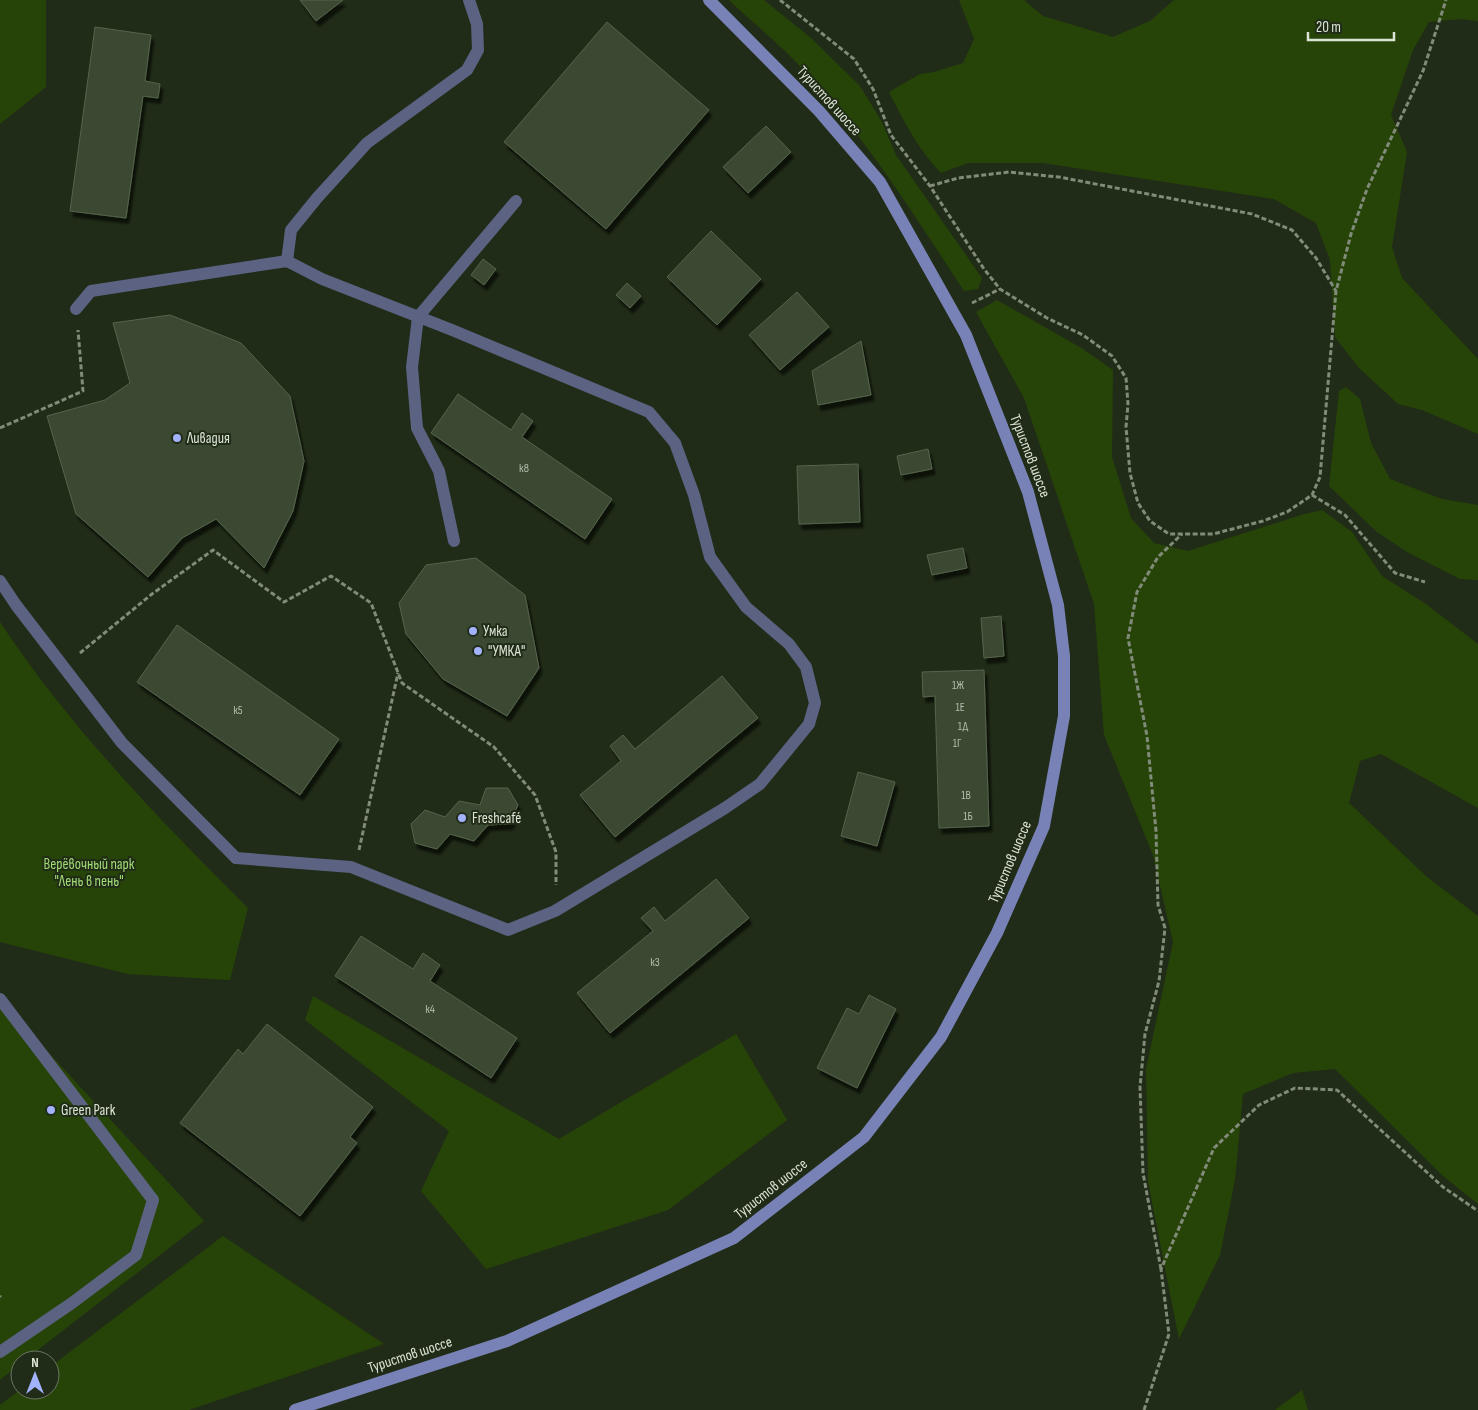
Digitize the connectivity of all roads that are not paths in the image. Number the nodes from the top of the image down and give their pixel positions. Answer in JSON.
{"nodes":[{"id":1,"x":469,"y":0,"type":"edge"},
{"id":2,"x":709,"y":0,"type":"edge"},
{"id":3,"x":516,"y":201,"type":"dead end"},
{"id":4,"x":287,"y":261,"type":"junction"},
{"id":5,"x":76,"y":309,"type":"road end"},
{"id":6,"x":418,"y":317,"type":"junction"},
{"id":7,"x":454,"y":541,"type":"dead end"},
{"id":8,"x":0,"y":581,"type":"edge"},
{"id":9,"x":0,"y":999,"type":"edge"},
{"id":10,"x":0,"y":1352,"type":"edge"},
{"id":11,"x":296,"y":1410,"type":"edge"}],
"edges":[{"from":1,"to":4,"type":"street"},
{"from":2,"to":11,"type":"main road","name":"Туристов шоссе"},
{"from":3,"to":6,"type":"street"},
{"from":4,"to":5,"type":"street"},
{"from":4,"to":6,"type":"street"},
{"from":6,"to":7,"type":"street"},
{"from":6,"to":8,"type":"street"},
{"from":9,"to":10,"type":"street"}]}
